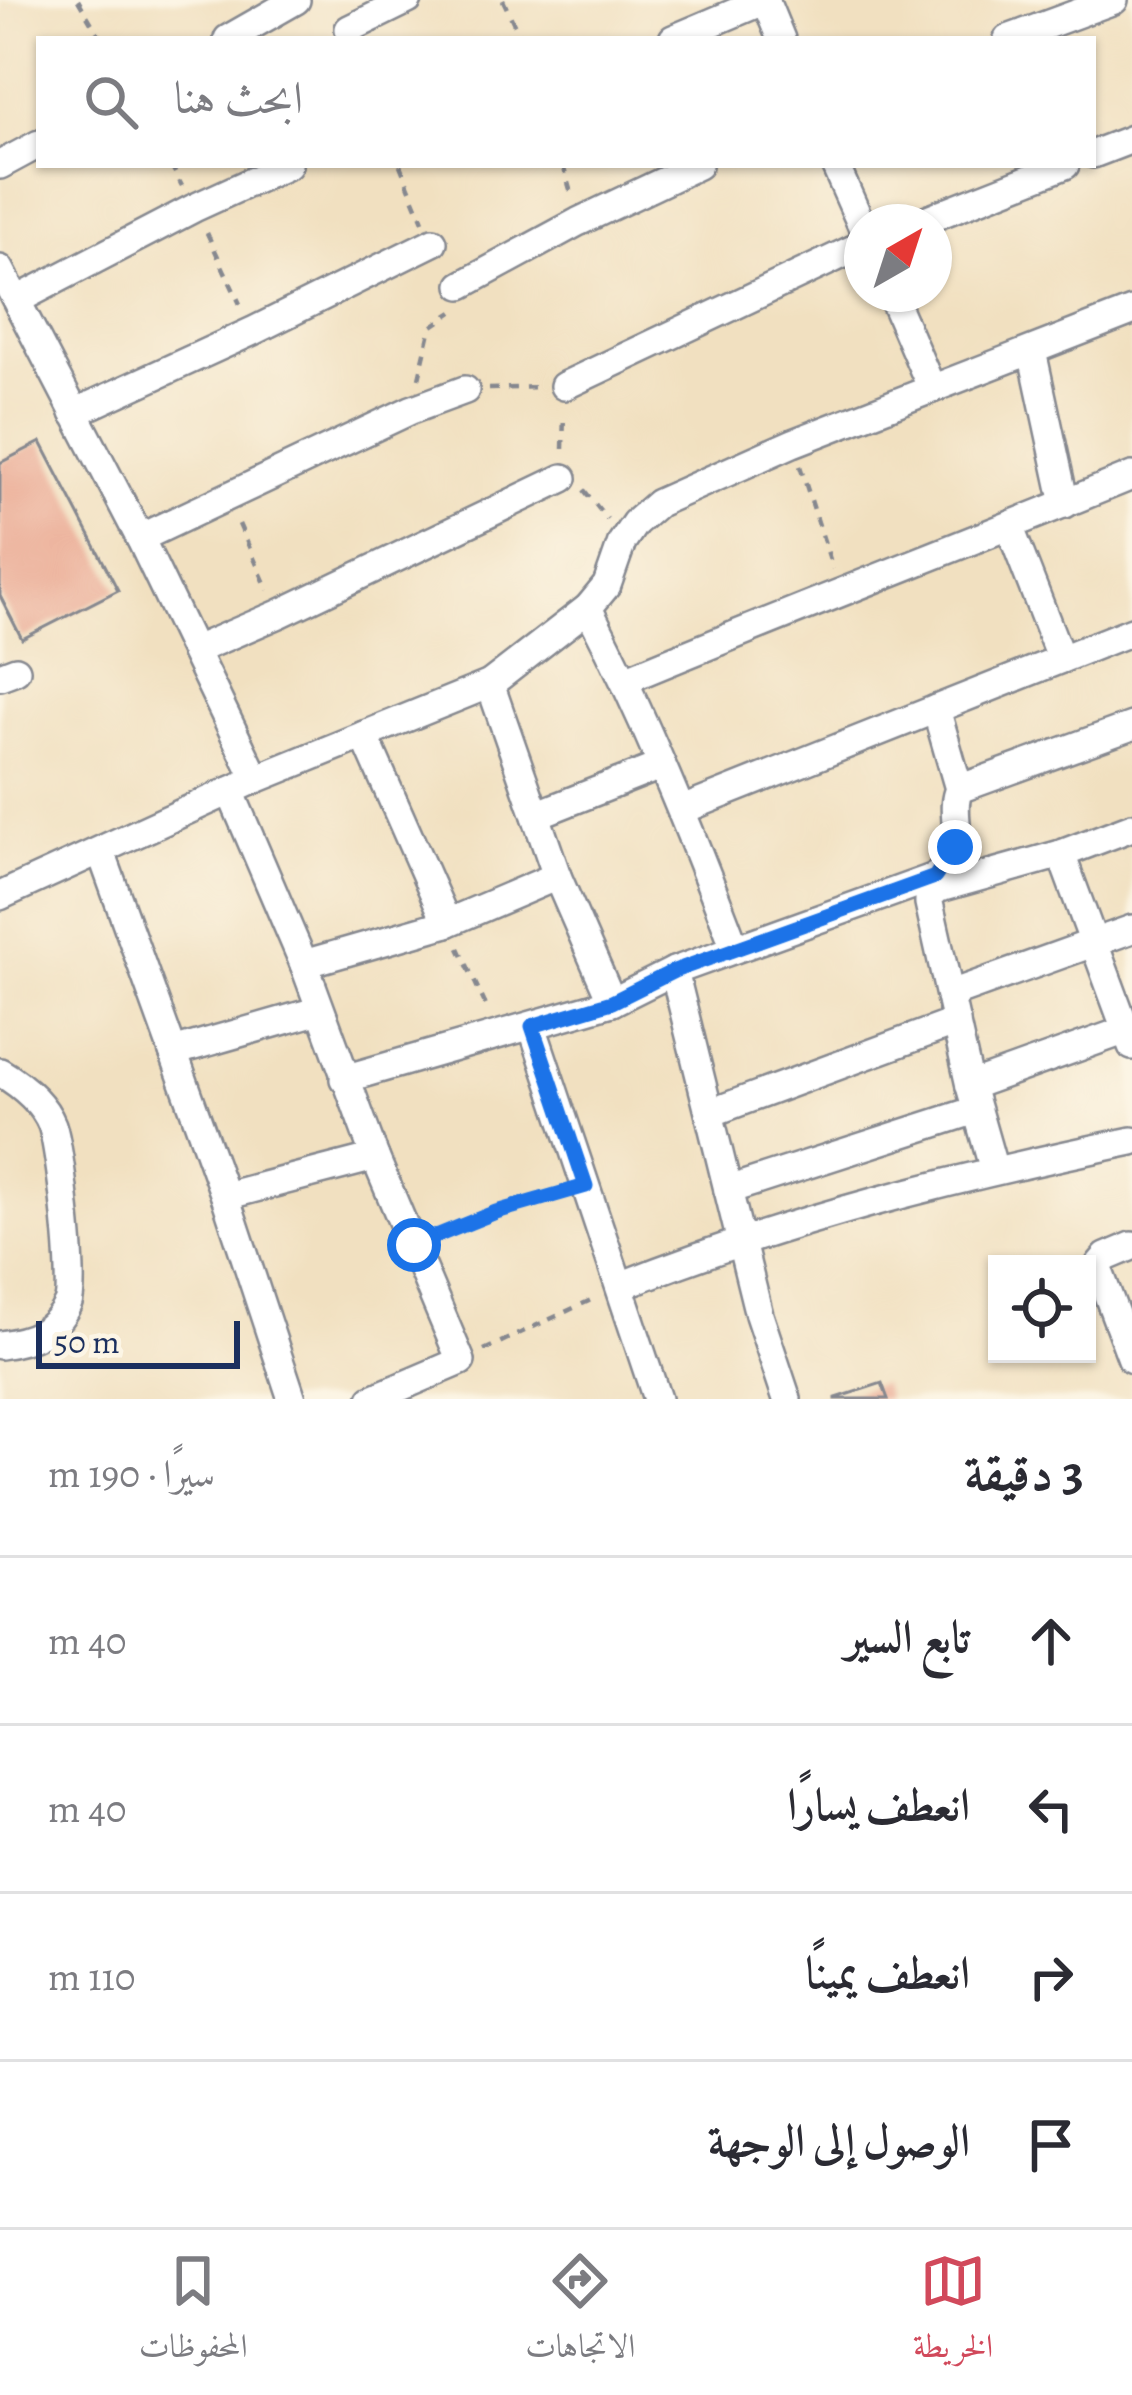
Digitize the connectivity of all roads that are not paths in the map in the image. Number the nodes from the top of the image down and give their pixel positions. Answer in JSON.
{"nodes":[{"id":1,"x":296,"y":0,"type":"edge"},
{"id":2,"x":409,"y":0,"type":"edge"},
{"id":3,"x":1114,"y":0,"type":"edge"},
{"id":4,"x":349,"y":28,"type":"dead end"},
{"id":5,"x":233,"y":36,"type":"edge"},
{"id":6,"x":680,"y":36,"type":"edge"},
{"id":7,"x":780,"y":36,"type":"edge"},
{"id":8,"x":1016,"y":36,"type":"edge"},
{"id":9,"x":1132,"y":139,"type":"edge"},
{"id":10,"x":36,"y":146,"type":"edge"},
{"id":11,"x":1096,"y":153,"type":"edge"},
{"id":12,"x":0,"y":164,"type":"edge"},
{"id":13,"x":281,"y":168,"type":"edge"},
{"id":14,"x":692,"y":168,"type":"edge"},
{"id":15,"x":836,"y":168,"type":"edge"},
{"id":16,"x":1057,"y":168,"type":"edge"},
{"id":17,"x":852,"y":204,"type":"edge"},
{"id":18,"x":952,"y":209,"type":"edge"},
{"id":19,"x":433,"y":242,"type":"road end"},
{"id":20,"x":844,"y":254,"type":"edge"},
{"id":21,"x":0,"y":269,"type":"edge"},
{"id":22,"x":462,"y":285,"type":"road end"},
{"id":23,"x":17,"y":300,"type":"junction"},
{"id":24,"x":1132,"y":311,"type":"edge"},
{"id":25,"x":900,"y":312,"type":"edge"},
{"id":26,"x":1032,"y":351,"type":"junction"},
{"id":27,"x":564,"y":386,"type":"road end"},
{"id":28,"x":932,"y":389,"type":"junction"},
{"id":29,"x":465,"y":390,"type":"road end"},
{"id":30,"x":74,"y":413,"type":"junction"},
{"id":31,"x":1132,"y":476,"type":"edge"},
{"id":32,"x":563,"y":478,"type":"road end"},
{"id":33,"x":1065,"y":504,"type":"junction"},
{"id":34,"x":1010,"y":528,"type":"junction"},
{"id":35,"x":140,"y":538,"type":"junction"},
{"id":36,"x":588,"y":608,"type":"junction"},
{"id":37,"x":1132,"y":631,"type":"edge"},
{"id":38,"x":195,"y":650,"type":"junction"},
{"id":39,"x":1060,"y":659,"type":"junction"},
{"id":40,"x":625,"y":680,"type":"junction"},
{"id":41,"x":490,"y":684,"type":"junction"},
{"id":42,"x":936,"y":709,"type":"junction"},
{"id":43,"x":1132,"y":726,"type":"edge"},
{"id":44,"x":364,"y":735,"type":"junction"},
{"id":45,"x":660,"y":766,"type":"junction"},
{"id":46,"x":256,"y":779,"type":"junction"},
{"id":47,"x":959,"y":789,"type":"junction"},
{"id":48,"x":230,"y":791,"type":"junction"},
{"id":49,"x":682,"y":810,"type":"junction"},
{"id":50,"x":536,"y":815,"type":"junction"},
{"id":51,"x":1132,"y":827,"type":"edge"},
{"id":52,"x":101,"y":852,"type":"junction"},
{"id":53,"x":1061,"y":854,"type":"junction"},
{"id":54,"x":557,"y":876,"type":"junction"},
{"id":55,"x":932,"y":884,"type":"junction"},
{"id":56,"x":0,"y":896,"type":"edge"},
{"id":57,"x":447,"y":923,"type":"junction"},
{"id":58,"x":1132,"y":929,"type":"edge"},
{"id":59,"x":1094,"y":944,"type":"junction"},
{"id":60,"x":735,"y":948,"type":"junction"},
{"id":61,"x":304,"y":964,"type":"junction"},
{"id":62,"x":674,"y":971,"type":"junction"},
{"id":63,"x":612,"y":1002,"type":"junction"},
{"id":64,"x":954,"y":1008,"type":"junction"},
{"id":65,"x":320,"y":1010,"type":"junction"},
{"id":66,"x":532,"y":1026,"type":"junction"},
{"id":67,"x":1130,"y":1034,"type":"edge"},
{"id":68,"x":173,"y":1052,"type":"junction"},
{"id":69,"x":0,"y":1072,"type":"edge"},
{"id":70,"x":344,"y":1079,"type":"junction"},
{"id":71,"x":973,"y":1098,"type":"junction"},
{"id":72,"x":710,"y":1114,"type":"junction"},
{"id":73,"x":1132,"y":1142,"type":"edge"},
{"id":74,"x":374,"y":1157,"type":"junction"},
{"id":75,"x":994,"y":1170,"type":"junction"},
{"id":76,"x":728,"y":1190,"type":"junction"},
{"id":77,"x":225,"y":1196,"type":"junction"},
{"id":78,"x":740,"y":1241,"type":"junction"},
{"id":79,"x":1132,"y":1246,"type":"edge"},
{"id":80,"x":620,"y":1286,"type":"junction"},
{"id":81,"x":0,"y":1345,"type":"edge"},
{"id":82,"x":1132,"y":1359,"type":"edge"},
{"id":83,"x":292,"y":1399,"type":"edge"},
{"id":84,"x":372,"y":1399,"type":"edge"},
{"id":85,"x":657,"y":1399,"type":"edge"},
{"id":86,"x":787,"y":1399,"type":"edge"}],
"edges":[{"from":1,"to":5,"type":"street"},
{"from":2,"to":4,"type":"street"},
{"from":3,"to":8,"type":"street"},
{"from":6,"to":7,"type":"street"},
{"from":9,"to":11,"type":"street"},
{"from":10,"to":12,"type":"street"},
{"from":13,"to":23,"type":"street"},
{"from":14,"to":22,"type":"street"},
{"from":15,"to":17,"type":"street"},
{"from":16,"to":18,"type":"street"},
{"from":19,"to":30,"type":"street"},
{"from":20,"to":27,"type":"street"},
{"from":21,"to":23,"type":"street"},
{"from":23,"to":30,"type":"street"},
{"from":24,"to":26,"type":"street"},
{"from":25,"to":28,"type":"street"},
{"from":26,"to":28,"type":"street"},
{"from":26,"to":33,"type":"street"},
{"from":28,"to":36,"type":"street"},
{"from":29,"to":35,"type":"street"},
{"from":30,"to":35,"type":"street"},
{"from":31,"to":33,"type":"street"},
{"from":32,"to":38,"type":"street"},
{"from":33,"to":34,"type":"street"},
{"from":34,"to":39,"type":"street"},
{"from":34,"to":40,"type":"street"},
{"from":35,"to":38,"type":"street"},
{"from":36,"to":40,"type":"street"},
{"from":36,"to":41,"type":"street"},
{"from":37,"to":39,"type":"street"},
{"from":38,"to":46,"type":"street"},
{"from":39,"to":42,"type":"street"},
{"from":40,"to":45,"type":"street"},
{"from":41,"to":44,"type":"street"},
{"from":41,"to":50,"type":"street"},
{"from":42,"to":47,"type":"street"},
{"from":42,"to":49,"type":"street"},
{"from":43,"to":47,"type":"street"},
{"from":44,"to":46,"type":"street"},
{"from":44,"to":57,"type":"street"},
{"from":45,"to":49,"type":"street"},
{"from":45,"to":50,"type":"street"},
{"from":46,"to":48,"type":"street"},
{"from":47,"to":55,"type":"street"},
{"from":48,"to":52,"type":"street"},
{"from":48,"to":61,"type":"street"},
{"from":49,"to":60,"type":"street"},
{"from":50,"to":54,"type":"street"},
{"from":51,"to":53,"type":"street"},
{"from":52,"to":56,"type":"street"},
{"from":52,"to":68,"type":"street"},
{"from":53,"to":55,"type":"street"},
{"from":53,"to":59,"type":"street"},
{"from":54,"to":57,"type":"street"},
{"from":54,"to":63,"type":"street"},
{"from":55,"to":60,"type":"street"},
{"from":55,"to":64,"type":"street"},
{"from":57,"to":61,"type":"street"},
{"from":58,"to":59,"type":"street"},
{"from":59,"to":64,"type":"street"},
{"from":59,"to":67,"type":"street"},
{"from":60,"to":62,"type":"street"},
{"from":61,"to":65,"type":"street"},
{"from":62,"to":63,"type":"street"},
{"from":62,"to":72,"type":"street"},
{"from":63,"to":66,"type":"street"},
{"from":64,"to":71,"type":"street"},
{"from":64,"to":72,"type":"street"},
{"from":65,"to":68,"type":"street"},
{"from":65,"to":70,"type":"street"},
{"from":66,"to":70,"type":"street"},
{"from":66,"to":80,"type":"street"},
{"from":67,"to":71,"type":"street"},
{"from":68,"to":77,"type":"street"},
{"from":69,"to":81,"type":"street"},
{"from":70,"to":74,"type":"street"},
{"from":71,"to":75,"type":"street"},
{"from":71,"to":76,"type":"street"},
{"from":72,"to":76,"type":"street"},
{"from":73,"to":75,"type":"street"},
{"from":74,"to":77,"type":"street"},
{"from":74,"to":84,"type":"street"},
{"from":75,"to":78,"type":"street"},
{"from":76,"to":78,"type":"street"},
{"from":77,"to":83,"type":"street"},
{"from":78,"to":80,"type":"street"},
{"from":78,"to":86,"type":"street"},
{"from":79,"to":82,"type":"street"},
{"from":80,"to":85,"type":"street"}]}
